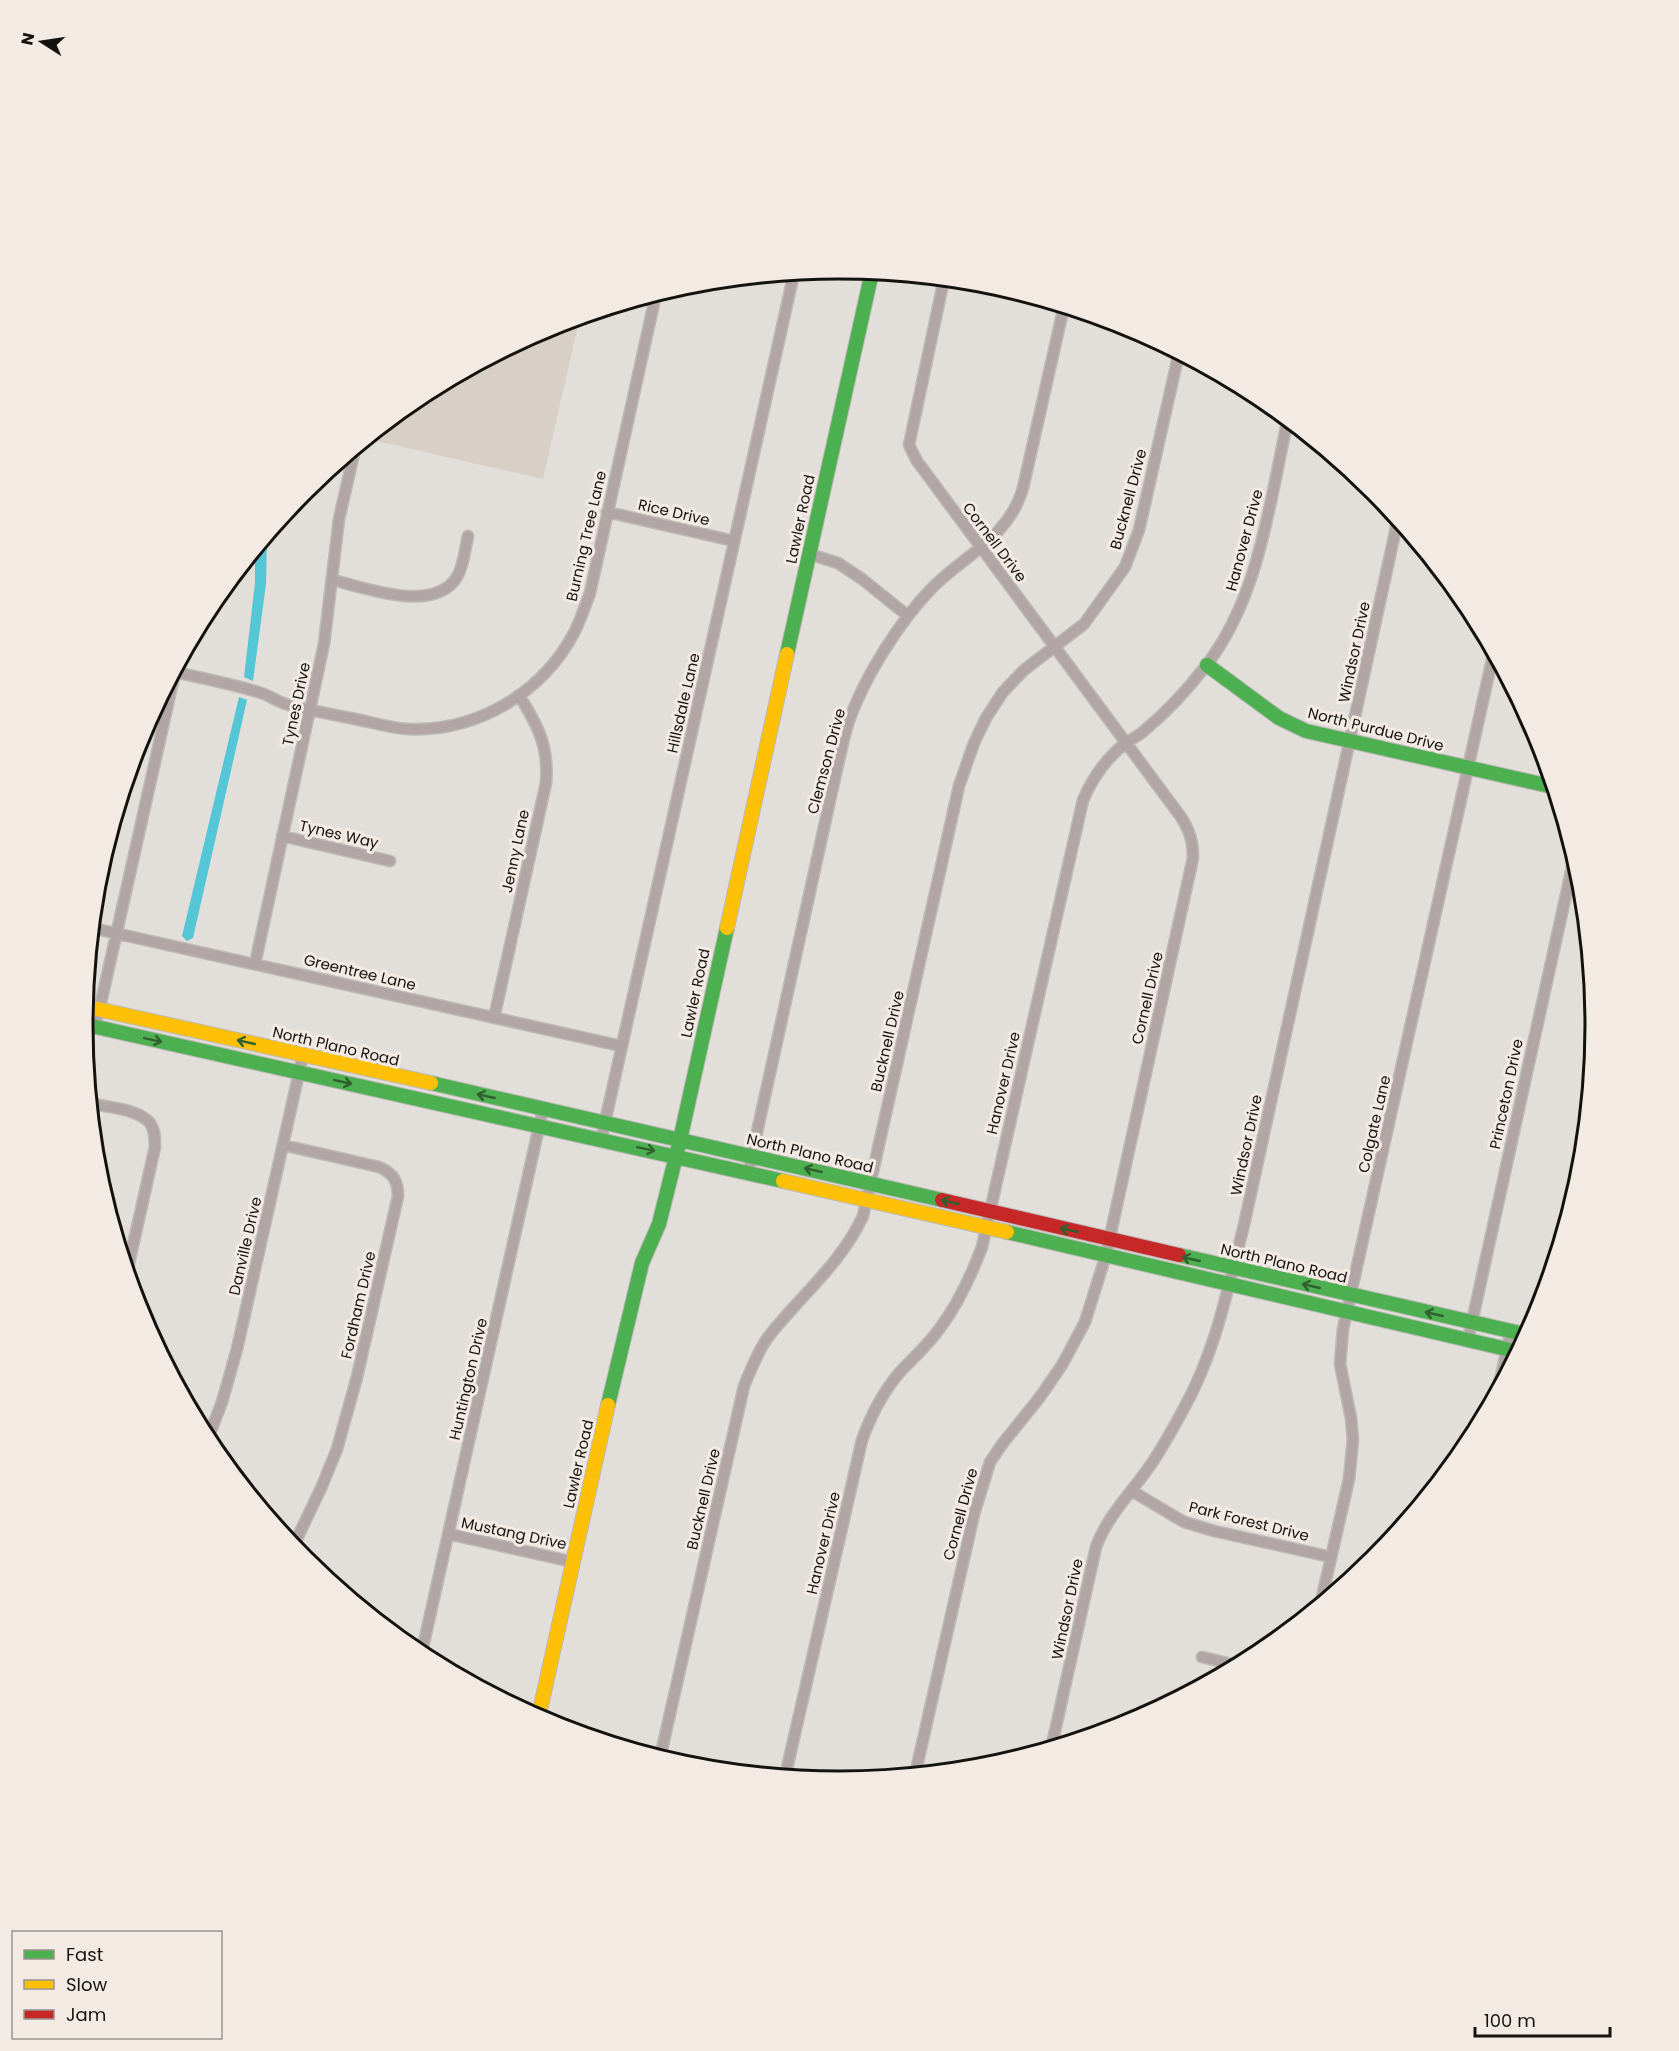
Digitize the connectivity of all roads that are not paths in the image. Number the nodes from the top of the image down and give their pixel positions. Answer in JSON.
{"nodes":[{"id":1,"x":871,"y":280,"type":"edge"},
{"id":2,"x":792,"y":281,"type":"edge"},
{"id":3,"x":943,"y":286,"type":"edge"},
{"id":4,"x":655,"y":302,"type":"edge"},
{"id":5,"x":1062,"y":314,"type":"edge"},
{"id":6,"x":1177,"y":360,"type":"edge"},
{"id":7,"x":1286,"y":428,"type":"edge"},
{"id":8,"x":352,"y":460,"type":"edge"},
{"id":9,"x":607,"y":512,"type":"junction"},
{"id":10,"x":1396,"y":528,"type":"edge"},
{"id":11,"x":468,"y":536,"type":"dead end"},
{"id":12,"x":734,"y":541,"type":"junction"},
{"id":13,"x":980,"y":548,"type":"junction"},
{"id":14,"x":809,"y":554,"type":"junction"},
{"id":15,"x":333,"y":580,"type":"junction"},
{"id":16,"x":908,"y":616,"type":"junction"},
{"id":17,"x":1054,"y":646,"type":"junction"},
{"id":18,"x":1491,"y":662,"type":"edge"},
{"id":19,"x":1207,"y":665,"type":"junction"},
{"id":20,"x":182,"y":673,"type":"edge"},
{"id":21,"x":519,"y":695,"type":"junction"},
{"id":22,"x":169,"y":697,"type":"edge"},
{"id":23,"x":311,"y":710,"type":"junction"},
{"id":24,"x":1349,"y":741,"type":"junction"},
{"id":25,"x":1125,"y":743,"type":"junction"},
{"id":26,"x":1468,"y":768,"type":"junction"},
{"id":27,"x":1545,"y":784,"type":"edge"},
{"id":28,"x":282,"y":836,"type":"junction"},
{"id":29,"x":390,"y":861,"type":"dead end"},
{"id":30,"x":1571,"y":874,"type":"edge"},
{"id":31,"x":99,"y":929,"type":"edge"},
{"id":32,"x":116,"y":933,"type":"junction"},
{"id":33,"x":255,"y":964,"type":"junction"},
{"id":34,"x":94,"y":1008,"type":"edge"},
{"id":35,"x":99,"y":1009,"type":"junction"},
{"id":36,"x":494,"y":1017,"type":"junction"},
{"id":37,"x":93,"y":1019,"type":"edge"},
{"id":38,"x":93,"y":1027,"type":"edge"},
{"id":39,"x":621,"y":1046,"type":"junction"},
{"id":40,"x":303,"y":1055,"type":"junction"},
{"id":41,"x":299,"y":1072,"type":"junction"},
{"id":42,"x":98,"y":1105,"type":"edge"},
{"id":43,"x":543,"y":1109,"type":"junction"},
{"id":44,"x":604,"y":1122,"type":"junction"},
{"id":45,"x":540,"y":1127,"type":"junction"},
{"id":46,"x":601,"y":1140,"type":"junction"},
{"id":47,"x":680,"y":1140,"type":"junction"},
{"id":48,"x":283,"y":1145,"type":"junction"},
{"id":49,"x":676,"y":1155,"type":"junction"},
{"id":50,"x":751,"y":1156,"type":"junction"},
{"id":51,"x":748,"y":1173,"type":"junction"},
{"id":52,"x":870,"y":1184,"type":"junction"},
{"id":53,"x":866,"y":1201,"type":"junction"},
{"id":54,"x":989,"y":1211,"type":"junction"},
{"id":55,"x":986,"y":1228,"type":"junction"},
{"id":56,"x":1109,"y":1239,"type":"junction"},
{"id":57,"x":1106,"y":1255,"type":"junction"},
{"id":58,"x":130,"y":1257,"type":"edge"},
{"id":59,"x":1233,"y":1268,"type":"junction"},
{"id":60,"x":1229,"y":1283,"type":"junction"},
{"id":61,"x":1351,"y":1295,"type":"junction"},
{"id":62,"x":1347,"y":1311,"type":"junction"},
{"id":63,"x":1471,"y":1322,"type":"junction"},
{"id":64,"x":1511,"y":1331,"type":"junction"},
{"id":65,"x":1519,"y":1333,"type":"edge"},
{"id":66,"x":1468,"y":1340,"type":"junction"},
{"id":67,"x":1513,"y":1348,"type":"edge"},
{"id":68,"x":1511,"y":1351,"type":"edge"},
{"id":69,"x":212,"y":1429,"type":"edge"},
{"id":70,"x":1132,"y":1491,"type":"junction"},
{"id":71,"x":449,"y":1534,"type":"junction"},
{"id":72,"x":297,"y":1538,"type":"edge"},
{"id":73,"x":1331,"y":1557,"type":"junction"},
{"id":74,"x":573,"y":1562,"type":"junction"},
{"id":75,"x":1322,"y":1595,"type":"edge"},
{"id":76,"x":424,"y":1645,"type":"edge"},
{"id":77,"x":1202,"y":1657,"type":"dead end"},
{"id":78,"x":1227,"y":1663,"type":"edge"},
{"id":79,"x":540,"y":1709,"type":"edge"},
{"id":80,"x":1053,"y":1741,"type":"edge"},
{"id":81,"x":662,"y":1751,"type":"edge"},
{"id":82,"x":917,"y":1768,"type":"edge"},
{"id":83,"x":787,"y":1770,"type":"edge"}],
"edges":[{"from":1,"to":14,"type":"main road","name":"Lawler Road"},
{"from":2,"to":12,"type":"street","name":"Hillsdale Lane"},
{"from":3,"to":13,"type":"street","name":"Cornell Drive"},
{"from":4,"to":9,"type":"street","name":"Burning Tree Lane"},
{"from":5,"to":13,"type":"street","name":"Clemson Drive"},
{"from":6,"to":17,"type":"street","name":"Bucknell Drive"},
{"from":7,"to":19,"type":"street","name":"Hanover Drive"},
{"from":8,"to":15,"type":"street","name":"Tynes Drive"},
{"from":9,"to":12,"type":"street","name":"Rice Drive"},
{"from":9,"to":21,"type":"street","name":"Burning Tree Lane"},
{"from":10,"to":24,"type":"street","name":"Windsor Drive"},
{"from":11,"to":15,"type":"street"},
{"from":12,"to":39,"type":"street","name":"Hillsdale Lane"},
{"from":13,"to":16,"type":"street","name":"Clemson Drive"},
{"from":13,"to":17,"type":"street","name":"Cornell Drive"},
{"from":14,"to":16,"type":"street"},
{"from":14,"to":47,"type":"main road","name":"Lawler Road"},
{"from":15,"to":23,"type":"street","name":"Tynes Drive"},
{"from":16,"to":50,"type":"street","name":"Clemson Drive"},
{"from":17,"to":25,"type":"street","name":"Cornell Drive"},
{"from":17,"to":52,"type":"street","name":"Bucknell Drive"},
{"from":18,"to":26,"type":"street","name":"Colgate Lane"},
{"from":19,"to":24,"type":"main road","name":"North Purdue Drive"},
{"from":19,"to":25,"type":"street","name":"Hanover Drive"},
{"from":20,"to":23,"type":"street","name":"Burning Tree Lane"},
{"from":21,"to":23,"type":"street","name":"Burning Tree Lane"},
{"from":21,"to":36,"type":"street","name":"Jenny Lane"},
{"from":22,"to":32,"type":"street"},
{"from":23,"to":28,"type":"street","name":"Tynes Drive"},
{"from":24,"to":26,"type":"main road","name":"North Purdue Drive"},
{"from":24,"to":59,"type":"street","name":"Windsor Drive"},
{"from":25,"to":54,"type":"street","name":"Hanover Drive"},
{"from":25,"to":56,"type":"street","name":"Cornell Drive"},
{"from":26,"to":27,"type":"main road","name":"North Purdue Drive"},
{"from":26,"to":61,"type":"street","name":"Colgate Lane"},
{"from":28,"to":29,"type":"street","name":"Tynes Way"},
{"from":28,"to":33,"type":"street","name":"Tynes Drive"},
{"from":30,"to":63,"type":"street","name":"Princeton Drive"},
{"from":31,"to":32,"type":"street","name":"Greentree Lane"},
{"from":32,"to":33,"type":"street","name":"Greentree Lane"},
{"from":32,"to":35,"type":"street"},
{"from":33,"to":36,"type":"street","name":"Greentree Lane"},
{"from":34,"to":35,"type":"main road","name":"North Plano Road"},
{"from":35,"to":37,"type":"street"},
{"from":40,"to":35,"type":"main road","name":"North Plano Road","one_way":true},
{"from":36,"to":39,"type":"street","name":"Greentree Lane"},
{"from":38,"to":41,"type":"main road","one_way":true},
{"from":39,"to":44,"type":"street","name":"Hillsdale Lane"},
{"from":40,"to":41,"type":"street","name":"Danville Drive"},
{"from":43,"to":40,"type":"main road","name":"North Plano Road","one_way":true},
{"from":41,"to":45,"type":"main road","one_way":true},
{"from":41,"to":48,"type":"street","name":"Danville Drive"},
{"from":42,"to":58,"type":"street"},
{"from":43,"to":44,"type":"main road","name":"North Plano Road"},
{"from":43,"to":45,"type":"street","name":"Huntington Drive"},
{"from":44,"to":46,"type":"street","name":"Hillsdale Lane"},
{"from":44,"to":47,"type":"main road","name":"North Plano Road"},
{"from":45,"to":46,"type":"main road"},
{"from":45,"to":71,"type":"street","name":"Huntington Drive"},
{"from":46,"to":49,"type":"main road","one_way":true},
{"from":47,"to":49,"type":"main road","name":"Lawler Road"},
{"from":47,"to":50,"type":"main road","name":"North Plano Road"},
{"from":48,"to":69,"type":"street","name":"Danville Drive"},
{"from":48,"to":72,"type":"street","name":"Fordham Drive"},
{"from":49,"to":51,"type":"main road"},
{"from":49,"to":74,"type":"main road","name":"Lawler Road"},
{"from":50,"to":51,"type":"street","name":"Clemson Drive"},
{"from":52,"to":50,"type":"main road","name":"North Plano Road","one_way":true},
{"from":51,"to":53,"type":"main road"},
{"from":52,"to":53,"type":"street","name":"Bucknell Drive"},
{"from":54,"to":52,"type":"main road","name":"North Plano Road","one_way":true},
{"from":53,"to":55,"type":"main road"},
{"from":53,"to":81,"type":"street","name":"Bucknell Drive"},
{"from":54,"to":55,"type":"street","name":"Hanover Drive"},
{"from":56,"to":54,"type":"main road","name":"North Plano Road","one_way":true},
{"from":55,"to":57,"type":"main road"},
{"from":55,"to":83,"type":"street","name":"Hanover Drive"},
{"from":56,"to":57,"type":"street","name":"Cornell Drive"},
{"from":59,"to":56,"type":"main road","name":"North Plano Road","one_way":true},
{"from":57,"to":60,"type":"main road"},
{"from":57,"to":82,"type":"street","name":"Cornell Drive"},
{"from":59,"to":60,"type":"street","name":"Windsor Drive"},
{"from":61,"to":59,"type":"main road","name":"North Plano Road","one_way":true},
{"from":60,"to":62,"type":"main road"},
{"from":60,"to":70,"type":"street","name":"Windsor Drive"},
{"from":61,"to":62,"type":"street","name":"Colgate Lane"},
{"from":63,"to":61,"type":"main road","name":"North Plano Road","one_way":true},
{"from":62,"to":66,"type":"main road"},
{"from":62,"to":73,"type":"street","name":"Colgate Lane"},
{"from":63,"to":64,"type":"main road","name":"North Plano Road"},
{"from":63,"to":66,"type":"street","name":"Princeton Drive"},
{"from":64,"to":65,"type":"main road","name":"North Plano Road"},
{"from":64,"to":67,"type":"street"},
{"from":66,"to":68,"type":"main road"},
{"from":70,"to":73,"type":"street","name":"Park Forest Drive"},
{"from":70,"to":80,"type":"street","name":"Windsor Drive"},
{"from":71,"to":74,"type":"street","name":"Mustang Drive"},
{"from":71,"to":76,"type":"street","name":"Huntington Drive"},
{"from":73,"to":75,"type":"street","name":"Colgate Lane"},
{"from":74,"to":79,"type":"main road","name":"Lawler Road"},
{"from":77,"to":78,"type":"street"}]}
